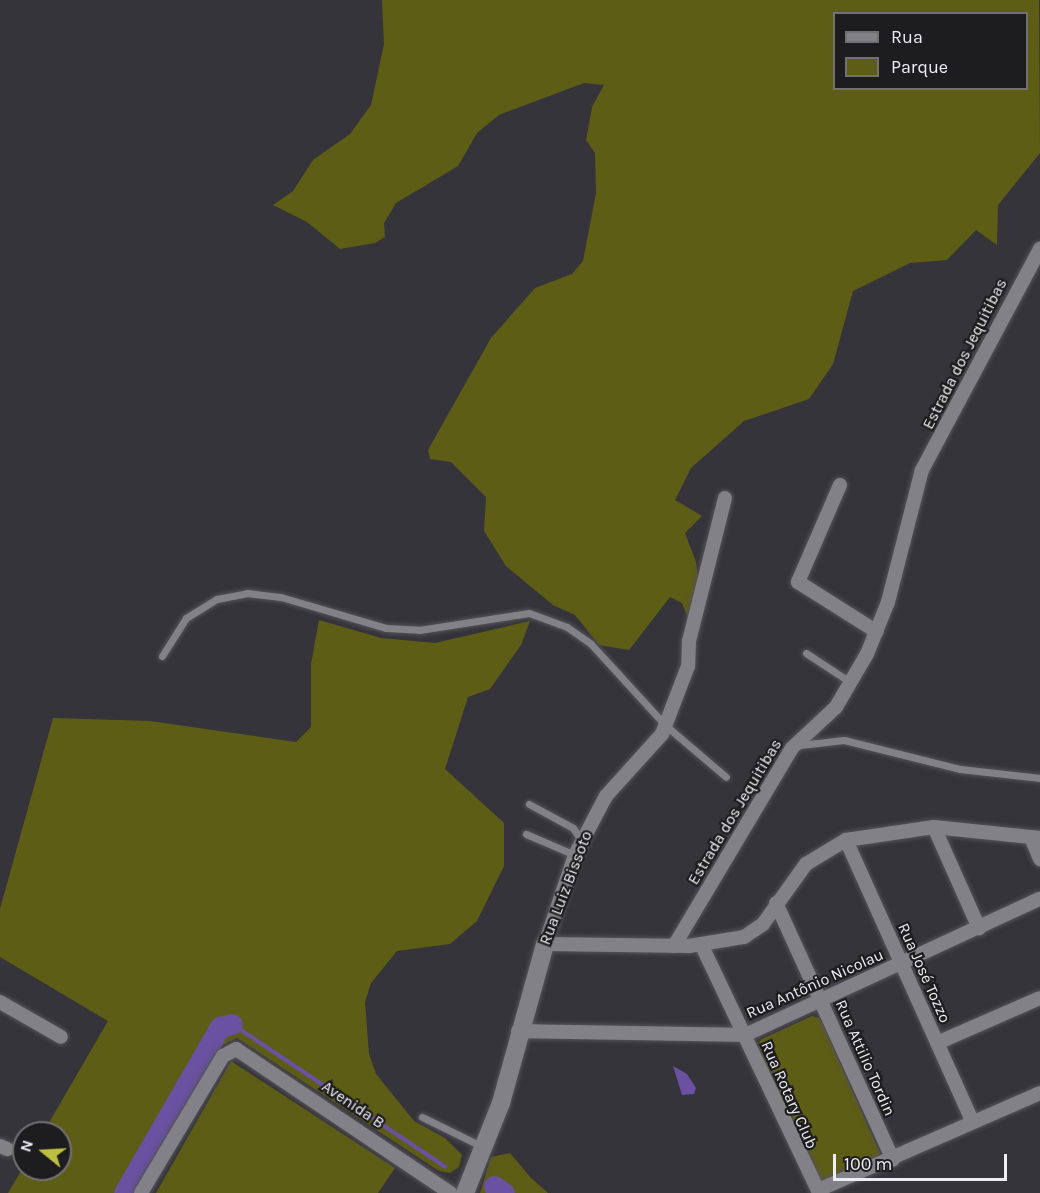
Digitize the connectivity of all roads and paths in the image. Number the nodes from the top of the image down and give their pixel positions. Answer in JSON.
{"nodes":[{"id":1,"x":1040,"y":249,"type":"edge"},
{"id":2,"x":840,"y":485,"type":"dead end"},
{"id":3,"x":726,"y":498,"type":"dead end"},
{"id":4,"x":877,"y":632,"type":"junction"},
{"id":5,"x":806,"y":653,"type":"dead end"},
{"id":6,"x":162,"y":656,"type":"dead end"},
{"id":7,"x":850,"y":682,"type":"junction"},
{"id":8,"x":665,"y":725,"type":"junction"},
{"id":9,"x":792,"y":748,"type":"junction"},
{"id":10,"x":726,"y":777,"type":"dead end"},
{"id":11,"x":1040,"y":778,"type":"edge"},
{"id":12,"x":529,"y":804,"type":"dead end"},
{"id":13,"x":934,"y":827,"type":"junction"},
{"id":14,"x":526,"y":834,"type":"dead end"},
{"id":15,"x":1036,"y":839,"type":"edge"},
{"id":16,"x":581,"y":840,"type":"junction"},
{"id":17,"x":846,"y":840,"type":"junction"},
{"id":18,"x":575,"y":855,"type":"junction"},
{"id":19,"x":1040,"y":859,"type":"edge"},
{"id":20,"x":1040,"y":899,"type":"edge"},
{"id":21,"x":776,"y":903,"type":"junction"},
{"id":22,"x":979,"y":927,"type":"junction"},
{"id":23,"x":545,"y":944,"type":"junction"},
{"id":24,"x":702,"y":945,"type":"junction"},
{"id":25,"x":674,"y":946,"type":"junction"},
{"id":26,"x":902,"y":963,"type":"junction"},
{"id":27,"x":1040,"y":998,"type":"edge"},
{"id":28,"x":820,"y":1000,"type":"junction"},
{"id":29,"x":0,"y":1002,"type":"edge"},
{"id":30,"x":518,"y":1031,"type":"junction"},
{"id":31,"x":744,"y":1035,"type":"junction"},
{"id":32,"x":61,"y":1037,"type":"dead end"},
{"id":33,"x":937,"y":1042,"type":"junction"},
{"id":34,"x":1040,"y":1093,"type":"edge"},
{"id":35,"x":422,"y":1117,"type":"dead end"},
{"id":36,"x":972,"y":1120,"type":"junction"},
{"id":37,"x":483,"y":1147,"type":"junction"},
{"id":38,"x":893,"y":1160,"type":"junction"},
{"id":39,"x":141,"y":1193,"type":"edge"},
{"id":40,"x":450,"y":1193,"type":"edge"},
{"id":41,"x":465,"y":1193,"type":"edge"}],
"edges":[{"from":1,"to":4,"type":"street","name":"Estrada dos Jequitibas"},
{"from":2,"to":4,"type":"street"},
{"from":3,"to":8,"type":"street","name":"Rua Luiz Bissoto"},
{"from":4,"to":7,"type":"street","name":"Estrada dos Jequitibas"},
{"from":5,"to":7,"type":"lane"},
{"from":6,"to":8,"type":"lane"},
{"from":7,"to":9,"type":"street","name":"Estrada dos Jequitibas"},
{"from":8,"to":10,"type":"lane"},
{"from":8,"to":16,"type":"street","name":"Rua Luiz Bissoto"},
{"from":9,"to":11,"type":"lane"},
{"from":9,"to":25,"type":"street","name":"Estrada dos Jequitibas"},
{"from":12,"to":16,"type":"lane"},
{"from":13,"to":15,"type":"street"},
{"from":13,"to":17,"type":"street"},
{"from":13,"to":22,"type":"street"},
{"from":14,"to":18,"type":"lane"},
{"from":15,"to":19,"type":"street"},
{"from":16,"to":18,"type":"street","name":"Rua Luiz Bissoto"},
{"from":17,"to":21,"type":"street"},
{"from":17,"to":26,"type":"street","name":"Rua José Tozzo"},
{"from":18,"to":23,"type":"street","name":"Rua Luiz Bissoto"},
{"from":20,"to":22,"type":"street","name":"Rua Antônio Nicolau"},
{"from":21,"to":24,"type":"street"},
{"from":21,"to":28,"type":"street","name":"Rua Attilio Tordin"},
{"from":22,"to":26,"type":"street","name":"Rua Antônio Nicolau"},
{"from":23,"to":25,"type":"street"},
{"from":23,"to":30,"type":"street","name":"Rua Luiz Bissoto"},
{"from":24,"to":25,"type":"street"},
{"from":24,"to":31,"type":"street","name":"Rua Rotary Club"},
{"from":26,"to":28,"type":"street","name":"Rua Antônio Nicolau"},
{"from":26,"to":33,"type":"street","name":"Rua José Tozzo"},
{"from":27,"to":33,"type":"street"},
{"from":28,"to":31,"type":"street","name":"Rua Antônio Nicolau"},
{"from":28,"to":38,"type":"street","name":"Rua Attilio Tordin"},
{"from":29,"to":32,"type":"street"},
{"from":30,"to":31,"type":"street","name":"Rua Antônio Nicolau"},
{"from":30,"to":37,"type":"street","name":"Rua Luiz Bissoto"},
{"from":31,"to":38,"type":"street","name":"Rua Rotary Club"},
{"from":33,"to":36,"type":"street","name":"Rua José Tozzo"},
{"from":34,"to":36,"type":"street"},
{"from":35,"to":37,"type":"lane"},
{"from":36,"to":38,"type":"street"},
{"from":37,"to":41,"type":"street","name":"Rua Luiz Bissoto"},
{"from":39,"to":40,"type":"street","name":"Avenida B"}]}
